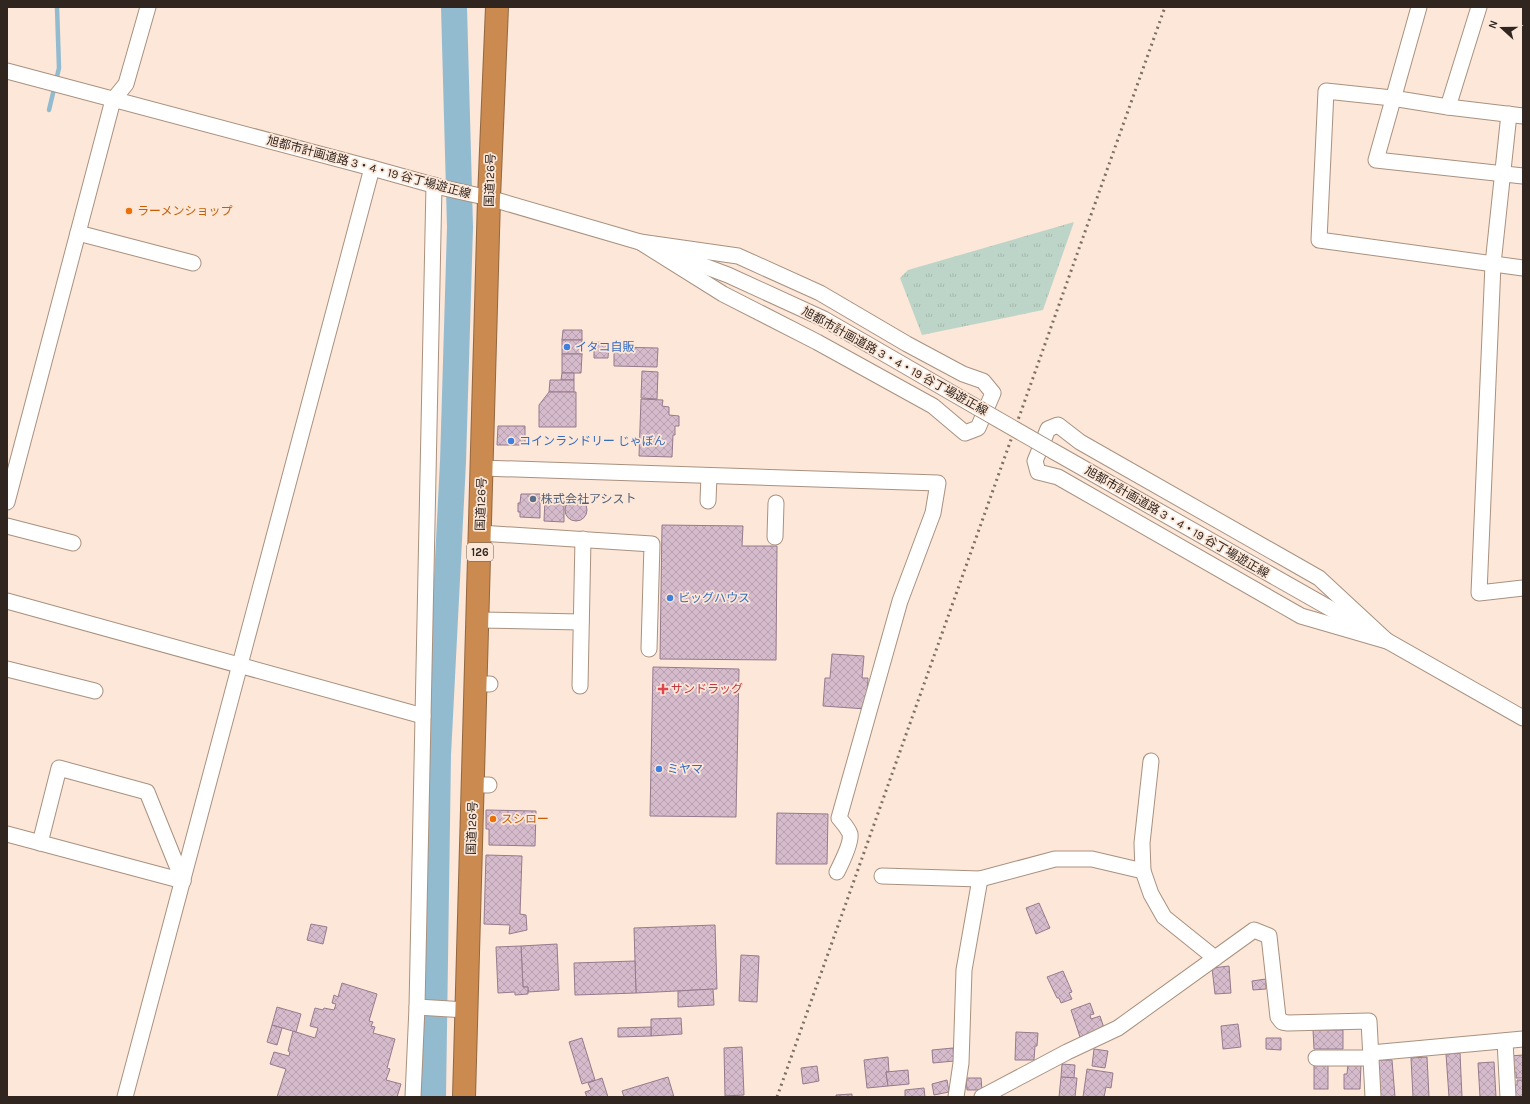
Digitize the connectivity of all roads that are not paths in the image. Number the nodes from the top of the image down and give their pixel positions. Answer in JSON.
{"nodes":[{"id":1,"x":148,"y":7,"type":"edge"},
{"id":2,"x":497,"y":7,"type":"edge"},
{"id":3,"x":1419,"y":7,"type":"edge"},
{"id":4,"x":1479,"y":7,"type":"edge"},
{"id":5,"x":7,"y":71,"type":"edge"},
{"id":6,"x":1392,"y":98,"type":"junction"},
{"id":7,"x":113,"y":100,"type":"junction"},
{"id":8,"x":1448,"y":108,"type":"junction"},
{"id":9,"x":1516,"y":115,"type":"edge"},
{"id":10,"x":372,"y":168,"type":"junction"},
{"id":11,"x":1503,"y":174,"type":"junction"},
{"id":12,"x":1523,"y":176,"type":"edge"},
{"id":13,"x":437,"y":186,"type":"junction"},
{"id":14,"x":489,"y":198,"type":"junction"},
{"id":15,"x":78,"y":233,"type":"junction"},
{"id":16,"x":640,"y":242,"type":"junction"},
{"id":17,"x":193,"y":263,"type":"dead end"},
{"id":18,"x":1493,"y":264,"type":"junction"},
{"id":19,"x":1523,"y":268,"type":"edge"},
{"id":20,"x":482,"y":468,"type":"junction"},
{"id":21,"x":709,"y":476,"type":"junction"},
{"id":22,"x":708,"y":501,"type":"dead end"},
{"id":23,"x":7,"y":502,"type":"edge"},
{"id":24,"x":776,"y":503,"type":"dead end"},
{"id":25,"x":7,"y":526,"type":"edge"},
{"id":26,"x":480,"y":533,"type":"junction"},
{"id":27,"x":775,"y":538,"type":"dead end"},
{"id":28,"x":583,"y":539,"type":"junction"},
{"id":29,"x":73,"y":543,"type":"dead end"},
{"id":30,"x":1523,"y":588,"type":"edge"},
{"id":31,"x":7,"y":601,"type":"edge"},
{"id":32,"x":478,"y":620,"type":"junction"},
{"id":33,"x":581,"y":622,"type":"junction"},
{"id":34,"x":1387,"y":641,"type":"junction"},
{"id":35,"x":649,"y":650,"type":"dead end"},
{"id":36,"x":240,"y":665,"type":"junction"},
{"id":37,"x":7,"y":670,"type":"edge"},
{"id":38,"x":580,"y":686,"type":"dead end"},
{"id":39,"x":95,"y":691,"type":"dead end"},
{"id":40,"x":424,"y":716,"type":"junction"},
{"id":41,"x":1523,"y":718,"type":"edge"},
{"id":42,"x":1151,"y":761,"type":"dead end"},
{"id":43,"x":7,"y":834,"type":"edge"},
{"id":44,"x":40,"y":842,"type":"junction"},
{"id":45,"x":1143,"y":871,"type":"junction"},
{"id":46,"x":837,"y":872,"type":"dead end"},
{"id":47,"x":882,"y":876,"type":"dead end"},
{"id":48,"x":980,"y":879,"type":"junction"},
{"id":49,"x":182,"y":881,"type":"junction"},
{"id":50,"x":1215,"y":958,"type":"junction"},
{"id":51,"x":417,"y":1007,"type":"junction"},
{"id":52,"x":466,"y":1010,"type":"junction"},
{"id":53,"x":1523,"y":1039,"type":"edge"},
{"id":54,"x":1505,"y":1041,"type":"junction"},
{"id":55,"x":1371,"y":1056,"type":"junction"},
{"id":56,"x":1316,"y":1058,"type":"dead end"},
{"id":57,"x":125,"y":1097,"type":"edge"},
{"id":58,"x":413,"y":1097,"type":"edge"},
{"id":59,"x":464,"y":1097,"type":"edge"},
{"id":60,"x":956,"y":1097,"type":"edge"},
{"id":61,"x":982,"y":1097,"type":"edge"},
{"id":62,"x":1373,"y":1097,"type":"edge"},
{"id":63,"x":1508,"y":1097,"type":"edge"}],
"edges":[{"from":1,"to":7,"type":"street"},
{"from":2,"to":14,"type":"highway","name":"国道126号","number":"126"},
{"from":3,"to":6,"type":"street"},
{"from":4,"to":8,"type":"street"},
{"from":5,"to":7,"type":"street","name":"旭都市計画道路 3・4・19 谷丁場遊正線"},
{"from":6,"to":8,"type":"street"},
{"from":6,"to":11,"type":"street"},
{"from":6,"to":18,"type":"street"},
{"from":7,"to":10,"type":"street","name":"旭都市計画道路 3・4・19 谷丁場遊正線"},
{"from":7,"to":15,"type":"street"},
{"from":8,"to":9,"type":"street"},
{"from":9,"to":11,"type":"street"},
{"from":10,"to":13,"type":"street","name":"旭都市計画道路 3・4・19 谷丁場遊正線"},
{"from":10,"to":36,"type":"street"},
{"from":11,"to":12,"type":"street"},
{"from":11,"to":18,"type":"street"},
{"from":13,"to":14,"type":"street","name":"旭都市計画道路 3・4・19 谷丁場遊正線"},
{"from":13,"to":40,"type":"street"},
{"from":14,"to":16,"type":"street","name":"旭都市計画道路 3・4・19 谷丁場遊正線"},
{"from":14,"to":20,"type":"highway","name":"国道126号","number":"126"},
{"from":15,"to":17,"type":"street"},
{"from":15,"to":23,"type":"street"},
{"from":16,"to":16,"type":"street"},
{"from":16,"to":34,"type":"street","name":"旭都市計画道路 3・4・19 谷丁場遊正線","bridge":true},
{"from":18,"to":19,"type":"street"},
{"from":18,"to":30,"type":"street"},
{"from":20,"to":21,"type":"street"},
{"from":20,"to":26,"type":"highway","name":"国道126号","number":"126"},
{"from":21,"to":22,"type":"street"},
{"from":21,"to":46,"type":"street"},
{"from":24,"to":27,"type":"street"},
{"from":25,"to":29,"type":"street"},
{"from":26,"to":28,"type":"street"},
{"from":26,"to":32,"type":"highway","name":"国道126号","number":"126"},
{"from":28,"to":33,"type":"street"},
{"from":28,"to":35,"type":"street"},
{"from":31,"to":36,"type":"street"},
{"from":32,"to":33,"type":"street"},
{"from":32,"to":52,"type":"highway","name":"国道126号","number":"126"},
{"from":33,"to":38,"type":"street"},
{"from":34,"to":34,"type":"street"},
{"from":34,"to":41,"type":"street","name":"旭都市計画道路 3・4・19 谷丁場遊正線"},
{"from":36,"to":40,"type":"street"},
{"from":36,"to":49,"type":"street"},
{"from":37,"to":39,"type":"street"},
{"from":40,"to":51,"type":"street"},
{"from":42,"to":45,"type":"street"},
{"from":43,"to":44,"type":"street"},
{"from":44,"to":49,"type":"street"},
{"from":44,"to":49,"type":"street"},
{"from":45,"to":48,"type":"street"},
{"from":45,"to":50,"type":"street"},
{"from":47,"to":48,"type":"street"},
{"from":48,"to":60,"type":"street"},
{"from":49,"to":57,"type":"street"},
{"from":50,"to":55,"type":"street"},
{"from":50,"to":61,"type":"street"},
{"from":51,"to":52,"type":"street"},
{"from":51,"to":58,"type":"street"},
{"from":52,"to":59,"type":"highway","name":"国道126号","number":"126"},
{"from":53,"to":54,"type":"street"},
{"from":54,"to":55,"type":"street"},
{"from":54,"to":63,"type":"street"},
{"from":55,"to":56,"type":"street"},
{"from":55,"to":62,"type":"street"}]}
